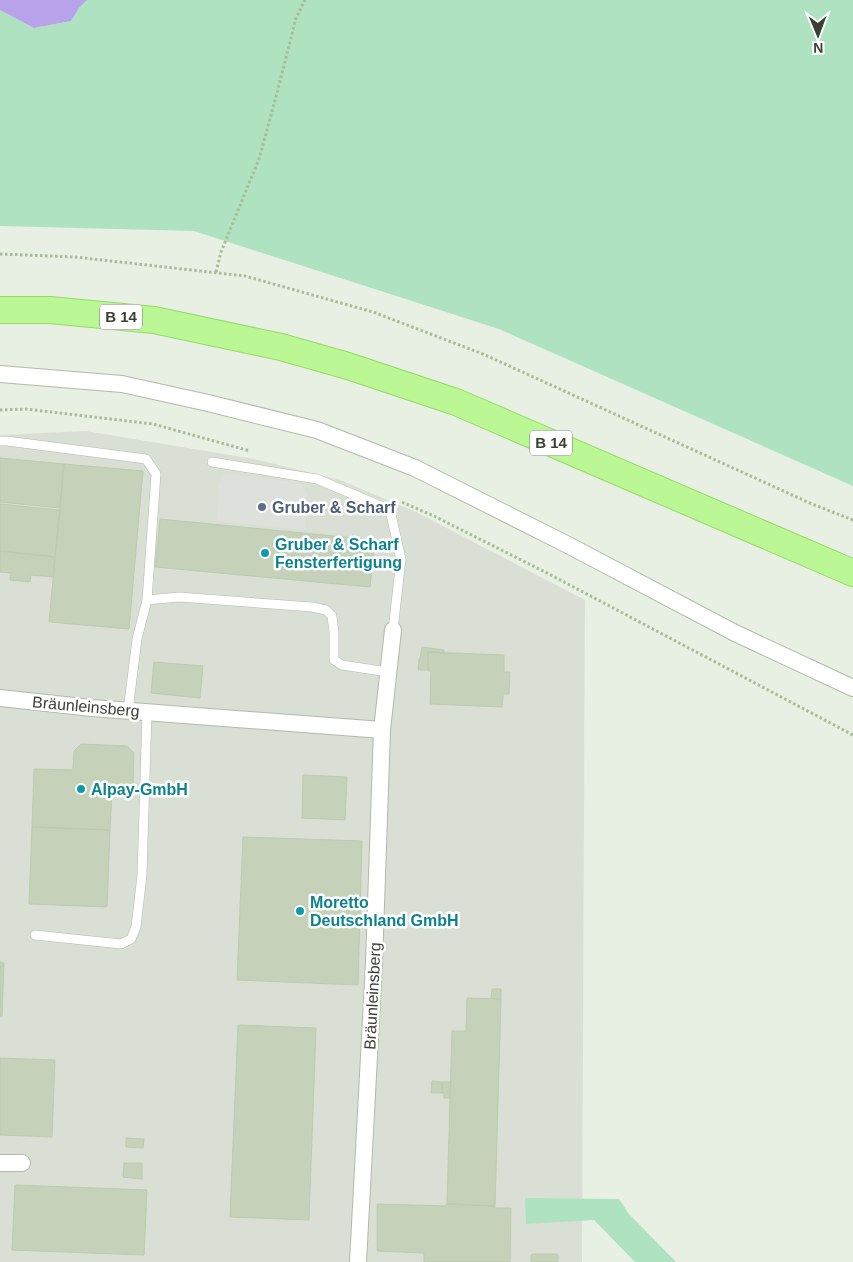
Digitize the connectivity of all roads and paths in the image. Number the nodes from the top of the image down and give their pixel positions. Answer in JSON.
{"nodes":[{"id":1,"x":305,"y":0,"type":"edge"},
{"id":2,"x":0,"y":254,"type":"edge"},
{"id":3,"x":216,"y":272,"type":"junction"},
{"id":4,"x":0,"y":310,"type":"edge"},
{"id":5,"x":0,"y":328,"type":"edge"},
{"id":6,"x":240,"y":338,"type":"junction"},
{"id":7,"x":0,"y":374,"type":"edge"},
{"id":8,"x":0,"y":410,"type":"edge"},
{"id":9,"x":0,"y":441,"type":"edge"},
{"id":10,"x":256,"y":453,"type":"dead end"},
{"id":11,"x":212,"y":462,"type":"dead end"},
{"id":12,"x":400,"y":501,"type":"dead end"},
{"id":13,"x":853,"y":520,"type":"edge"},
{"id":14,"x":853,"y":573,"type":"edge"},
{"id":15,"x":147,"y":600,"type":"junction"},
{"id":16,"x":392,"y":630,"type":"joint"},
{"id":17,"x":388,"y":672,"type":"junction"},
{"id":18,"x":853,"y":688,"type":"edge"},
{"id":19,"x":0,"y":698,"type":"edge"},
{"id":20,"x":128,"y":711,"type":"junction"},
{"id":21,"x":147,"y":712,"type":"junction"},
{"id":22,"x":382,"y":730,"type":"junction"},
{"id":23,"x":853,"y":735,"type":"edge"},
{"id":24,"x":35,"y":935,"type":"dead end"},
{"id":25,"x":0,"y":1163,"type":"edge"},
{"id":26,"x":22,"y":1163,"type":"dead end"},
{"id":27,"x":358,"y":1262,"type":"edge"}],
"edges":[{"from":1,"to":3,"type":"path"},
{"from":2,"to":3,"type":"path"},
{"from":3,"to":13,"type":"path"},
{"from":4,"to":6,"type":"main road","number":"B 14"},
{"from":5,"to":6,"type":"main road"},
{"from":6,"to":14,"type":"main road","number":"B 14"},
{"from":7,"to":18,"type":"street"},
{"from":8,"to":10,"type":"path"},
{"from":9,"to":15,"type":"lane"},
{"from":11,"to":16,"type":"lane"},
{"from":12,"to":23,"type":"path"},
{"from":15,"to":17,"type":"lane"},
{"from":15,"to":20,"type":"lane"},
{"from":16,"to":17,"type":"street","name":"Bräunleinsberg"},
{"from":17,"to":22,"type":"street","name":"Bräunleinsberg"},
{"from":19,"to":20,"type":"street","name":"Bräunleinsberg"},
{"from":20,"to":21,"type":"street","name":"Bräunleinsberg"},
{"from":21,"to":22,"type":"street","name":"Bräunleinsberg"},
{"from":21,"to":24,"type":"lane"},
{"from":22,"to":27,"type":"street","name":"Bräunleinsberg"},
{"from":25,"to":26,"type":"street"}]}
